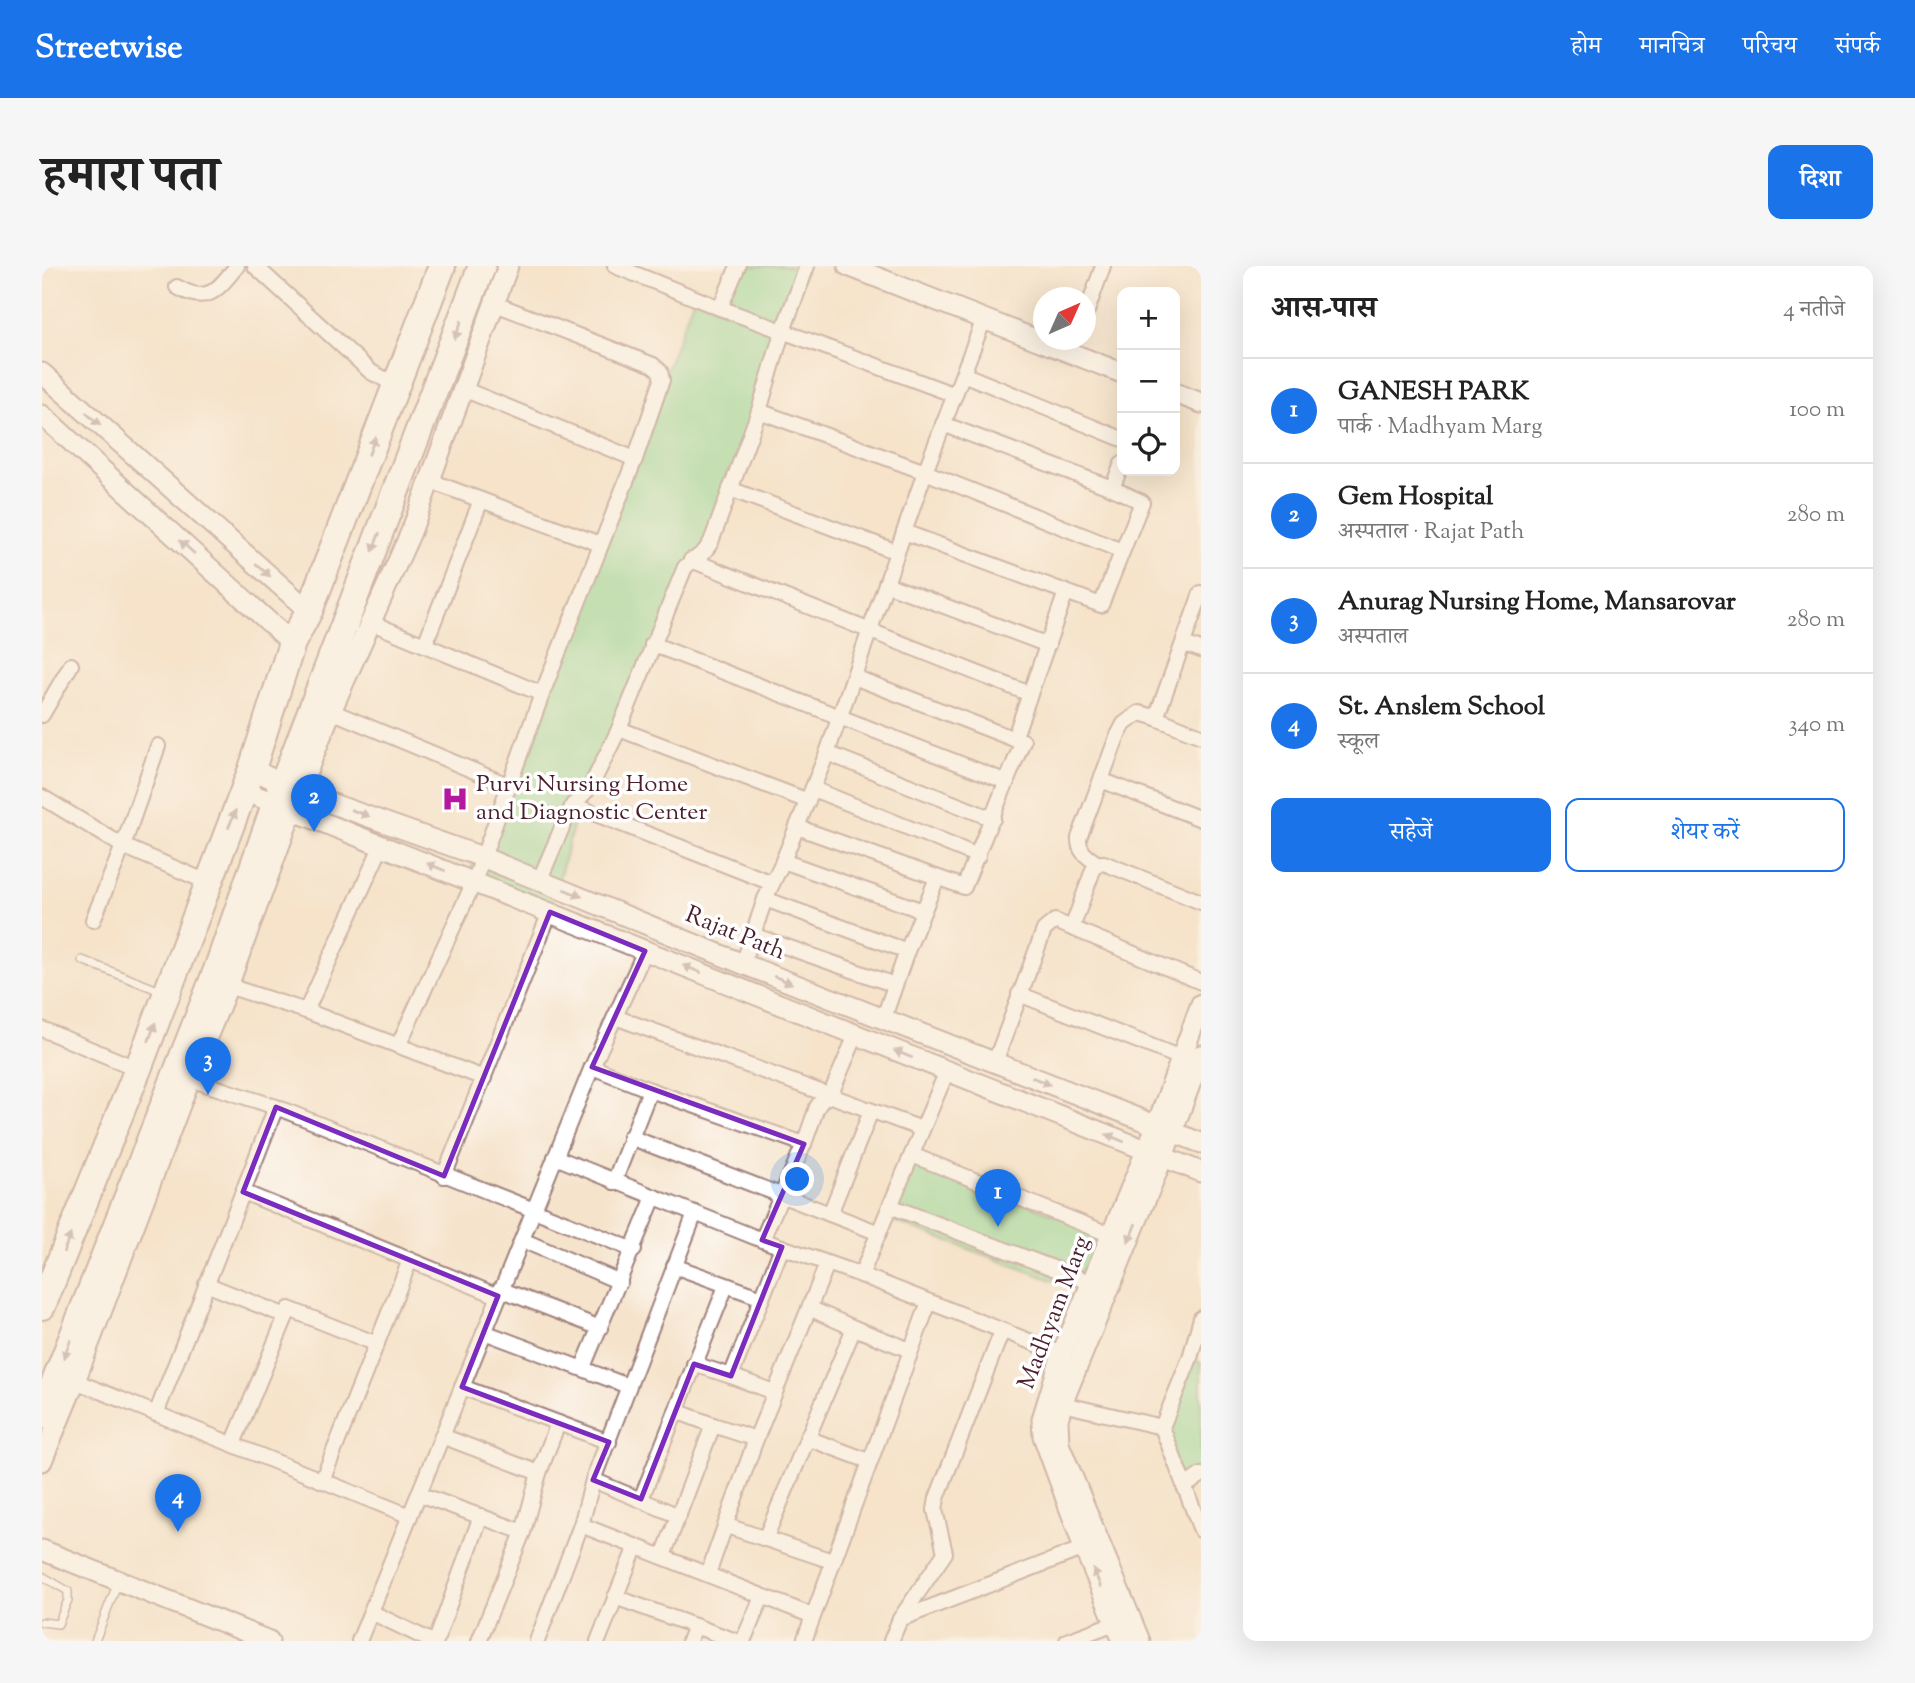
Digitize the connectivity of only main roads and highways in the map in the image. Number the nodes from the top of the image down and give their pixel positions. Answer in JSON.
{"nodes":[{"id":1,"x":442,"y":266,"type":"edge"},
{"id":2,"x":482,"y":266,"type":"edge"},
{"id":3,"x":43,"y":1301,"type":"edge"},
{"id":4,"x":42,"y":1415,"type":"edge"}],
"edges":[{"from":3,"to":1,"type":"highway","one_way":true},
{"from":2,"to":4,"type":"highway","one_way":true}]}
